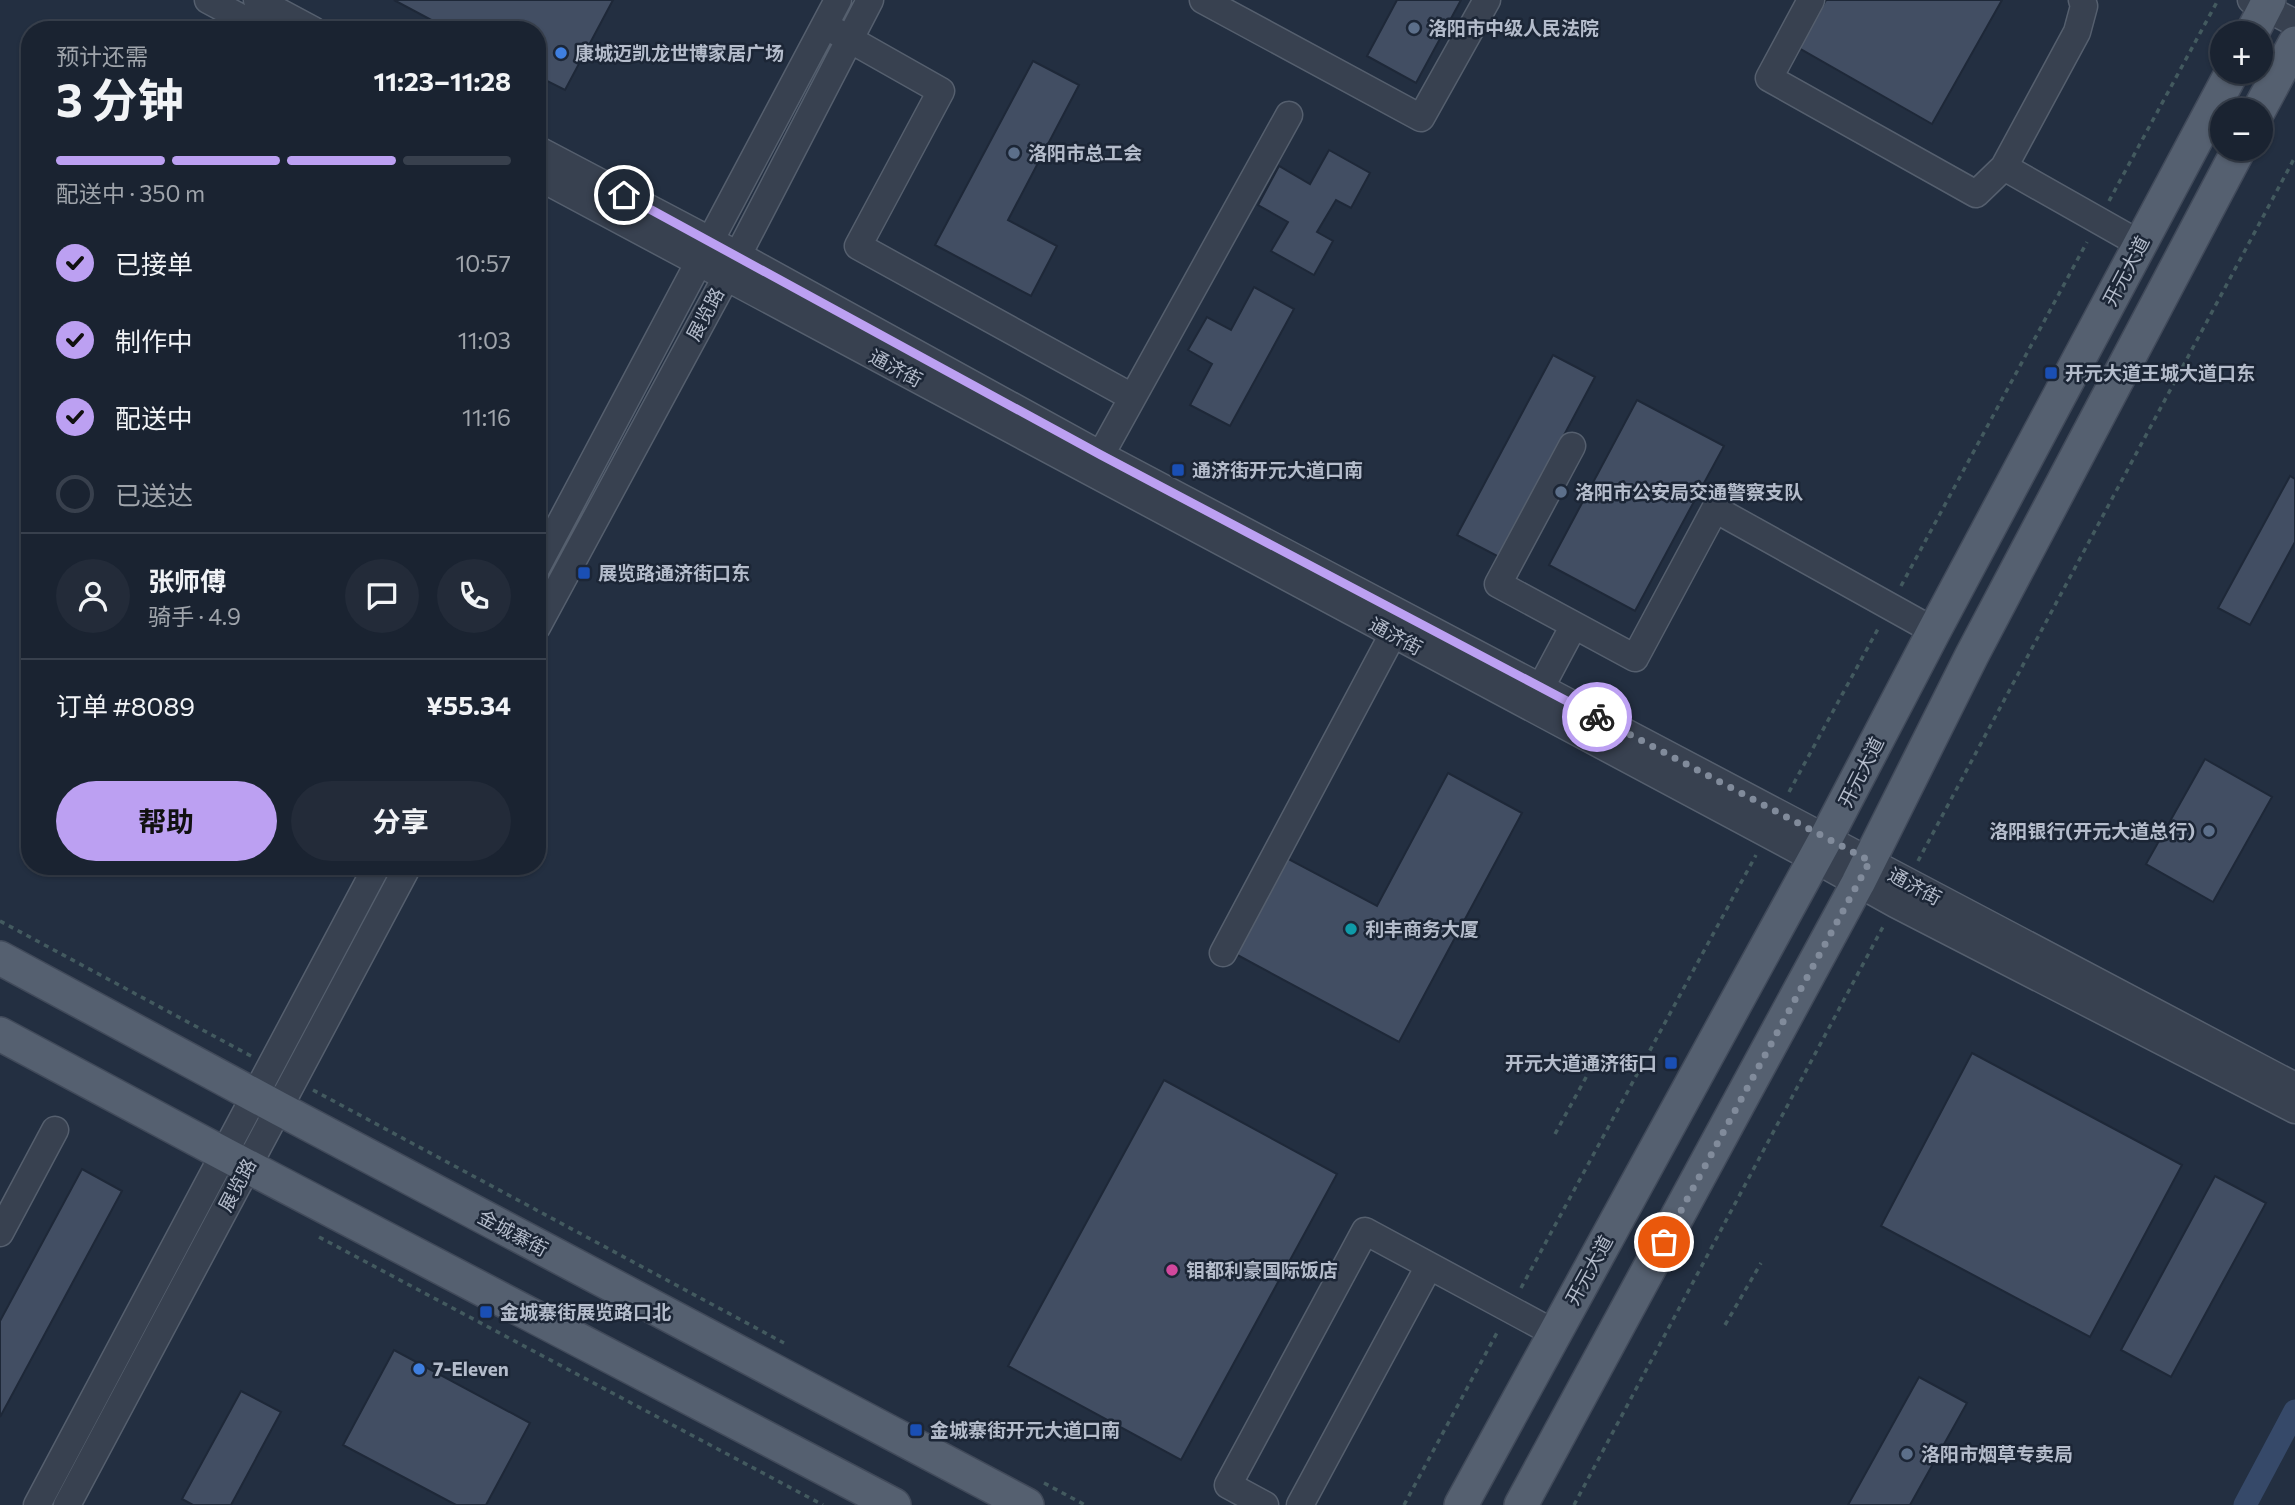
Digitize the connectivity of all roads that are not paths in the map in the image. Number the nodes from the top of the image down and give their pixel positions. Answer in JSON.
{"nodes":[{"id":1,"x":208,"y":0,"type":"edge"},
{"id":2,"x":257,"y":0,"type":"edge"},
{"id":3,"x":838,"y":0,"type":"edge"},
{"id":4,"x":870,"y":0,"type":"edge"},
{"id":5,"x":1203,"y":0,"type":"edge"},
{"id":6,"x":1487,"y":0,"type":"edge"},
{"id":7,"x":1811,"y":0,"type":"edge"},
{"id":8,"x":2082,"y":0,"type":"edge"},
{"id":9,"x":2260,"y":10,"type":"edge"},
{"id":10,"x":247,"y":21,"type":"edge"},
{"id":11,"x":296,"y":21,"type":"edge"},
{"id":12,"x":2295,"y":23,"type":"edge"},
{"id":13,"x":824,"y":25,"type":"junction"},
{"id":14,"x":849,"y":39,"type":"junction"},
{"id":15,"x":2295,"y":43,"type":"edge"},
{"id":16,"x":2226,"y":84,"type":"edge"},
{"id":17,"x":2265,"y":98,"type":"edge"},
{"id":18,"x":1289,"y":115,"type":"dead end"},
{"id":19,"x":546,"y":155,"type":"edge"},
{"id":20,"x":2233,"y":161,"type":"edge"},
{"id":21,"x":2004,"y":167,"type":"junction"},
{"id":22,"x":546,"y":180,"type":"edge"},
{"id":23,"x":2140,"y":244,"type":"junction"},
{"id":24,"x":705,"y":252,"type":"junction"},
{"id":25,"x":732,"y":266,"type":"junction"},
{"id":26,"x":1132,"y":397,"type":"junction"},
{"id":27,"x":1572,"y":446,"type":"dead end"},
{"id":28,"x":1096,"y":464,"type":"junction"},
{"id":29,"x":546,"y":550,"type":"edge"},
{"id":30,"x":546,"y":610,"type":"edge"},
{"id":31,"x":1574,"y":625,"type":"junction"},
{"id":32,"x":1934,"y":631,"type":"junction"},
{"id":33,"x":1393,"y":634,"type":"junction"},
{"id":34,"x":1535,"y":698,"type":"junction"},
{"id":35,"x":1820,"y":849,"type":"junction"},
{"id":36,"x":1864,"y":872,"type":"junction"},
{"id":37,"x":372,"y":875,"type":"edge"},
{"id":38,"x":403,"y":875,"type":"edge"},
{"id":39,"x":1901,"y":893,"type":"junction"},
{"id":40,"x":1223,"y":953,"type":"dead end"},
{"id":41,"x":0,"y":958,"type":"edge"},
{"id":42,"x":0,"y":1034,"type":"edge"},
{"id":43,"x":2295,"y":1086,"type":"edge"},
{"id":44,"x":267,"y":1102,"type":"junction"},
{"id":45,"x":2295,"y":1110,"type":"edge"},
{"id":46,"x":55,"y":1130,"type":"dead end"},
{"id":47,"x":235,"y":1160,"type":"junction"},
{"id":48,"x":0,"y":1233,"type":"edge"},
{"id":49,"x":1429,"y":1266,"type":"junction"},
{"id":50,"x":1554,"y":1333,"type":"junction"},
{"id":51,"x":1032,"y":1492,"type":"edge"},
{"id":52,"x":37,"y":1505,"type":"edge"},
{"id":53,"x":67,"y":1505,"type":"edge"},
{"id":54,"x":894,"y":1505,"type":"edge"},
{"id":55,"x":1265,"y":1505,"type":"edge"},
{"id":56,"x":1300,"y":1505,"type":"edge"},
{"id":57,"x":1461,"y":1505,"type":"edge"},
{"id":58,"x":1521,"y":1505,"type":"edge"}],
"edges":[{"from":1,"to":10,"type":"street"},
{"from":2,"to":11,"type":"street"},
{"from":3,"to":13,"type":"street","name":"展览路"},
{"from":4,"to":14,"type":"street","name":"展览路"},
{"from":5,"to":6,"type":"street"},
{"from":7,"to":21,"type":"street"},
{"from":8,"to":21,"type":"street"},
{"from":9,"to":12,"type":"street"},
{"from":13,"to":14,"type":"street"},
{"from":13,"to":24,"type":"street","name":"展览路"},
{"from":14,"to":25,"type":"street","name":"展览路"},
{"from":14,"to":26,"type":"street"},
{"from":15,"to":17,"type":"main road"},
{"from":16,"to":23,"type":"main road","name":"开元大道"},
{"from":18,"to":26,"type":"street"},
{"from":19,"to":24,"type":"street","name":"通济街"},
{"from":20,"to":36,"type":"main road"},
{"from":21,"to":23,"type":"street"},
{"from":22,"to":24,"type":"street","name":"通济街"},
{"from":23,"to":32,"type":"main road","name":"开元大道"},
{"from":24,"to":25,"type":"street","name":"通济街"},
{"from":24,"to":29,"type":"street","name":"展览路"},
{"from":25,"to":28,"type":"street","name":"通济街"},
{"from":25,"to":30,"type":"street","name":"展览路"},
{"from":26,"to":28,"type":"street"},
{"from":27,"to":31,"type":"street"},
{"from":28,"to":33,"type":"street","name":"通济街"},
{"from":28,"to":34,"type":"street","name":"通济街"},
{"from":31,"to":32,"type":"street"},
{"from":31,"to":34,"type":"street"},
{"from":32,"to":35,"type":"main road","name":"开元大道"},
{"from":33,"to":34,"type":"street","name":"通济街"},
{"from":33,"to":40,"type":"street"},
{"from":34,"to":35,"type":"street","name":"通济街"},
{"from":35,"to":36,"type":"street","name":"通济街"},
{"from":35,"to":50,"type":"main road","name":"开元大道"},
{"from":36,"to":39,"type":"street","name":"通济街"},
{"from":36,"to":58,"type":"main road"},
{"from":37,"to":44,"type":"street","name":"展览路"},
{"from":38,"to":44,"type":"street","name":"展览路"},
{"from":39,"to":43,"type":"street","name":"通济街"},
{"from":39,"to":45,"type":"street","name":"通济街"},
{"from":41,"to":44,"type":"main road","name":"金城寨街"},
{"from":42,"to":47,"type":"main road"},
{"from":44,"to":47,"type":"street","name":"展览路"},
{"from":44,"to":51,"type":"main road","name":"金城寨街"},
{"from":46,"to":48,"type":"street"},
{"from":47,"to":52,"type":"street","name":"展览路"},
{"from":47,"to":53,"type":"street","name":"展览路"},
{"from":47,"to":54,"type":"main road"},
{"from":49,"to":50,"type":"street"},
{"from":49,"to":55,"type":"street"},
{"from":49,"to":56,"type":"street"},
{"from":50,"to":57,"type":"main road","name":"开元大道"}]}
